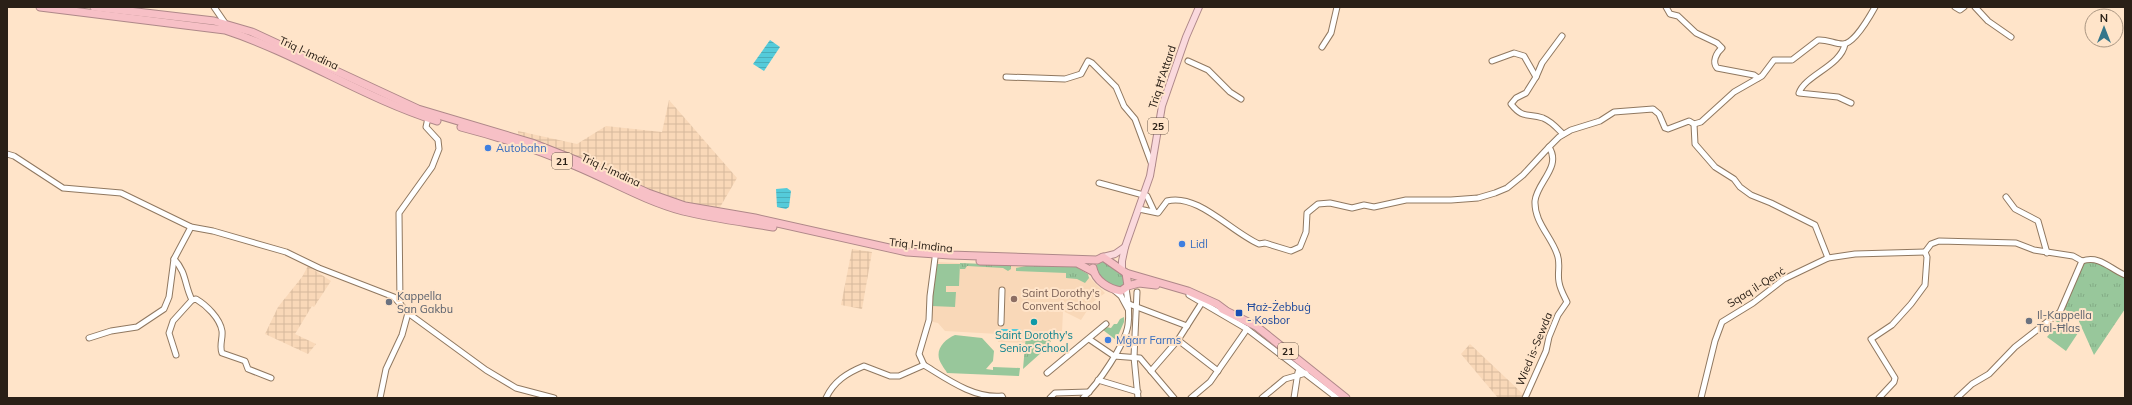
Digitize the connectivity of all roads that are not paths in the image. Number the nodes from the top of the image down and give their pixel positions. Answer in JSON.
{"nodes":[{"id":1,"x":40,"y":7,"type":"edge"},
{"id":2,"x":94,"y":7,"type":"edge"},
{"id":3,"x":214,"y":7,"type":"edge"},
{"id":4,"x":1199,"y":7,"type":"edge"},
{"id":5,"x":1338,"y":7,"type":"edge"},
{"id":6,"x":1666,"y":7,"type":"edge"},
{"id":7,"x":1875,"y":7,"type":"edge"},
{"id":8,"x":1955,"y":7,"type":"edge"},
{"id":9,"x":1964,"y":7,"type":"edge"},
{"id":10,"x":1975,"y":7,"type":"edge"},
{"id":11,"x":225,"y":22,"type":"junction"},
{"id":12,"x":1562,"y":36,"type":"dead end"},
{"id":13,"x":2011,"y":38,"type":"dead end"},
{"id":14,"x":1845,"y":44,"type":"junction"},
{"id":15,"x":1322,"y":47,"type":"dead end"},
{"id":16,"x":1188,"y":61,"type":"dead end"},
{"id":17,"x":1492,"y":61,"type":"dead end"},
{"id":18,"x":1006,"y":77,"type":"dead end"},
{"id":19,"x":1536,"y":77,"type":"junction"},
{"id":20,"x":1758,"y":78,"type":"junction"},
{"id":21,"x":1241,"y":99,"type":"dead end"},
{"id":22,"x":1851,"y":103,"type":"dead end"},
{"id":23,"x":428,"y":118,"type":"junction"},
{"id":24,"x":1694,"y":124,"type":"junction"},
{"id":25,"x":1563,"y":134,"type":"junction"},
{"id":26,"x":1549,"y":147,"type":"junction"},
{"id":27,"x":7,"y":154,"type":"edge"},
{"id":28,"x":1152,"y":166,"type":"junction"},
{"id":29,"x":1099,"y":184,"type":"dead end"},
{"id":30,"x":1144,"y":195,"type":"junction"},
{"id":31,"x":2006,"y":198,"type":"dead end"},
{"id":32,"x":1139,"y":209,"type":"junction"},
{"id":33,"x":1154,"y":212,"type":"junction"},
{"id":34,"x":191,"y":227,"type":"junction"},
{"id":35,"x":1125,"y":247,"type":"junction"},
{"id":36,"x":1925,"y":252,"type":"junction"},
{"id":37,"x":2048,"y":253,"type":"junction"},
{"id":38,"x":174,"y":258,"type":"junction"},
{"id":39,"x":935,"y":258,"type":"junction"},
{"id":40,"x":1828,"y":258,"type":"junction"},
{"id":41,"x":1100,"y":259,"type":"junction"},
{"id":42,"x":2082,"y":261,"type":"junction"},
{"id":43,"x":1124,"y":271,"type":"junction"},
{"id":44,"x":1094,"y":272,"type":"junction"},
{"id":45,"x":2125,"y":275,"type":"edge"},
{"id":46,"x":1127,"y":287,"type":"junction"},
{"id":47,"x":1002,"y":290,"type":"dead end"},
{"id":48,"x":1113,"y":290,"type":"junction"},
{"id":49,"x":1137,"y":292,"type":"dead end"},
{"id":50,"x":1189,"y":295,"type":"junction"},
{"id":51,"x":192,"y":300,"type":"junction"},
{"id":52,"x":400,"y":303,"type":"junction"},
{"id":53,"x":1129,"y":304,"type":"junction"},
{"id":54,"x":1201,"y":304,"type":"junction"},
{"id":55,"x":1136,"y":307,"type":"junction"},
{"id":56,"x":1128,"y":310,"type":"junction"},
{"id":57,"x":1225,"y":310,"type":"junction"},
{"id":58,"x":408,"y":313,"type":"junction"},
{"id":59,"x":1001,"y":323,"type":"dead end"},
{"id":60,"x":1106,"y":324,"type":"dead end"},
{"id":61,"x":1187,"y":326,"type":"junction"},
{"id":62,"x":1247,"y":329,"type":"junction"},
{"id":63,"x":90,"y":338,"type":"dead end"},
{"id":64,"x":1089,"y":340,"type":"junction"},
{"id":65,"x":1178,"y":340,"type":"junction"},
{"id":66,"x":176,"y":355,"type":"dead end"},
{"id":67,"x":1114,"y":356,"type":"junction"},
{"id":68,"x":1134,"y":357,"type":"junction"},
{"id":69,"x":924,"y":365,"type":"junction"},
{"id":70,"x":1299,"y":368,"type":"junction"},
{"id":71,"x":1151,"y":371,"type":"junction"},
{"id":72,"x":1218,"y":371,"type":"junction"},
{"id":73,"x":1047,"y":373,"type":"dead end"},
{"id":74,"x":1306,"y":373,"type":"junction"},
{"id":75,"x":1298,"y":375,"type":"junction"},
{"id":76,"x":271,"y":378,"type":"dead end"},
{"id":77,"x":1098,"y":380,"type":"junction"},
{"id":78,"x":1089,"y":392,"type":"junction"},
{"id":79,"x":1138,"y":392,"type":"junction"},
{"id":80,"x":380,"y":398,"type":"edge"},
{"id":81,"x":554,"y":398,"type":"edge"},
{"id":82,"x":826,"y":398,"type":"edge"},
{"id":83,"x":1003,"y":398,"type":"edge"},
{"id":84,"x":1050,"y":398,"type":"edge"},
{"id":85,"x":1083,"y":398,"type":"edge"},
{"id":86,"x":1138,"y":398,"type":"edge"},
{"id":87,"x":1174,"y":398,"type":"edge"},
{"id":88,"x":1191,"y":398,"type":"edge"},
{"id":89,"x":1262,"y":398,"type":"edge"},
{"id":90,"x":1294,"y":398,"type":"edge"},
{"id":91,"x":1337,"y":398,"type":"edge"},
{"id":92,"x":1346,"y":398,"type":"edge"},
{"id":93,"x":1525,"y":398,"type":"edge"},
{"id":94,"x":1701,"y":398,"type":"edge"},
{"id":95,"x":1879,"y":398,"type":"edge"},
{"id":96,"x":1957,"y":398,"type":"edge"}],
"edges":[{"from":1,"to":23,"type":"highway","name":"Triq l-Imdina","number":"21"},
{"from":2,"to":11,"type":"highway","name":"Triq l-Imdina","number":"21"},
{"from":3,"to":11,"type":"street"},
{"from":4,"to":28,"type":"main road","name":"Triq Ħ'Attard","number":"25"},
{"from":5,"to":15,"type":"street"},
{"from":6,"to":20,"type":"street"},
{"from":7,"to":14,"type":"street"},
{"from":8,"to":9,"type":"street"},
{"from":10,"to":13,"type":"street"},
{"from":11,"to":41,"type":"highway","name":"Triq l-Imdina","number":"21"},
{"from":12,"to":19,"type":"street"},
{"from":14,"to":20,"type":"street"},
{"from":14,"to":22,"type":"street"},
{"from":16,"to":21,"type":"street"},
{"from":17,"to":19,"type":"street"},
{"from":18,"to":28,"type":"street"},
{"from":19,"to":25,"type":"street"},
{"from":20,"to":24,"type":"street"},
{"from":23,"to":39,"type":"highway","name":"Triq l-Imdina","number":"21"},
{"from":23,"to":52,"type":"street"},
{"from":24,"to":25,"type":"street"},
{"from":24,"to":40,"type":"street"},
{"from":25,"to":26,"type":"street"},
{"from":26,"to":33,"type":"street"},
{"from":26,"to":93,"type":"street","name":"Wied is-Sewda"},
{"from":27,"to":34,"type":"street"},
{"from":28,"to":30,"type":"main road","name":"Triq Ħ'Attard","number":"25"},
{"from":29,"to":30,"type":"street"},
{"from":30,"to":32,"type":"main road","name":"Triq Ħ'Attard","number":"25"},
{"from":30,"to":33,"type":"street"},
{"from":31,"to":37,"type":"street"},
{"from":32,"to":33,"type":"street"},
{"from":32,"to":35,"type":"main road","name":"Triq Ħ'Attard","number":"25"},
{"from":34,"to":38,"type":"street"},
{"from":34,"to":52,"type":"street"},
{"from":35,"to":41,"type":"main road"},
{"from":35,"to":43,"type":"main road","name":"Triq Ħ'Attard","number":"25"},
{"from":36,"to":37,"type":"street"},
{"from":36,"to":40,"type":"street","name":"Sqaq il-Qenċ"},
{"from":36,"to":95,"type":"street"},
{"from":37,"to":42,"type":"street"},
{"from":38,"to":51,"type":"street"},
{"from":38,"to":63,"type":"street"},
{"from":39,"to":44,"type":"highway","name":"Triq l-Imdina","number":"21"},
{"from":39,"to":69,"type":"street"},
{"from":40,"to":94,"type":"street","name":"Sqaq il-Qenċ"},
{"from":41,"to":43,"type":"highway","number":"21"},
{"from":41,"to":44,"type":"highway"},
{"from":42,"to":45,"type":"street"},
{"from":42,"to":96,"type":"street"},
{"from":43,"to":46,"type":"highway"},
{"from":43,"to":57,"type":"highway","number":"21"},
{"from":44,"to":48,"type":"highway","name":"Triq l-Imdina","number":"21"},
{"from":46,"to":48,"type":"highway","number":"21"},
{"from":46,"to":50,"type":"highway","number":"21"},
{"from":46,"to":53,"type":"street"},
{"from":47,"to":59,"type":"street"},
{"from":48,"to":56,"type":"street"},
{"from":49,"to":55,"type":"street"},
{"from":50,"to":54,"type":"street"},
{"from":50,"to":57,"type":"highway","number":"21"},
{"from":51,"to":66,"type":"street"},
{"from":51,"to":76,"type":"street"},
{"from":52,"to":58,"type":"street"},
{"from":53,"to":55,"type":"street"},
{"from":53,"to":56,"type":"street"},
{"from":54,"to":61,"type":"street"},
{"from":54,"to":62,"type":"street"},
{"from":55,"to":61,"type":"street"},
{"from":55,"to":68,"type":"street"},
{"from":56,"to":67,"type":"street"},
{"from":57,"to":92,"type":"highway","number":"21"},
{"from":58,"to":80,"type":"street"},
{"from":58,"to":81,"type":"street"},
{"from":60,"to":64,"type":"street"},
{"from":61,"to":65,"type":"street"},
{"from":62,"to":70,"type":"street"},
{"from":62,"to":72,"type":"street"},
{"from":64,"to":67,"type":"street"},
{"from":64,"to":73,"type":"street"},
{"from":65,"to":71,"type":"street"},
{"from":65,"to":72,"type":"street"},
{"from":67,"to":68,"type":"street"},
{"from":67,"to":77,"type":"street"},
{"from":68,"to":71,"type":"street"},
{"from":68,"to":79,"type":"street"},
{"from":69,"to":82,"type":"street"},
{"from":69,"to":83,"type":"street"},
{"from":70,"to":74,"type":"street"},
{"from":70,"to":75,"type":"street"},
{"from":71,"to":87,"type":"street"},
{"from":72,"to":88,"type":"street"},
{"from":74,"to":75,"type":"street"},
{"from":74,"to":91,"type":"street"},
{"from":75,"to":89,"type":"street"},
{"from":75,"to":90,"type":"street"},
{"from":77,"to":78,"type":"street"},
{"from":77,"to":79,"type":"street"},
{"from":78,"to":84,"type":"street"},
{"from":78,"to":85,"type":"street"},
{"from":79,"to":86,"type":"street"}]}
